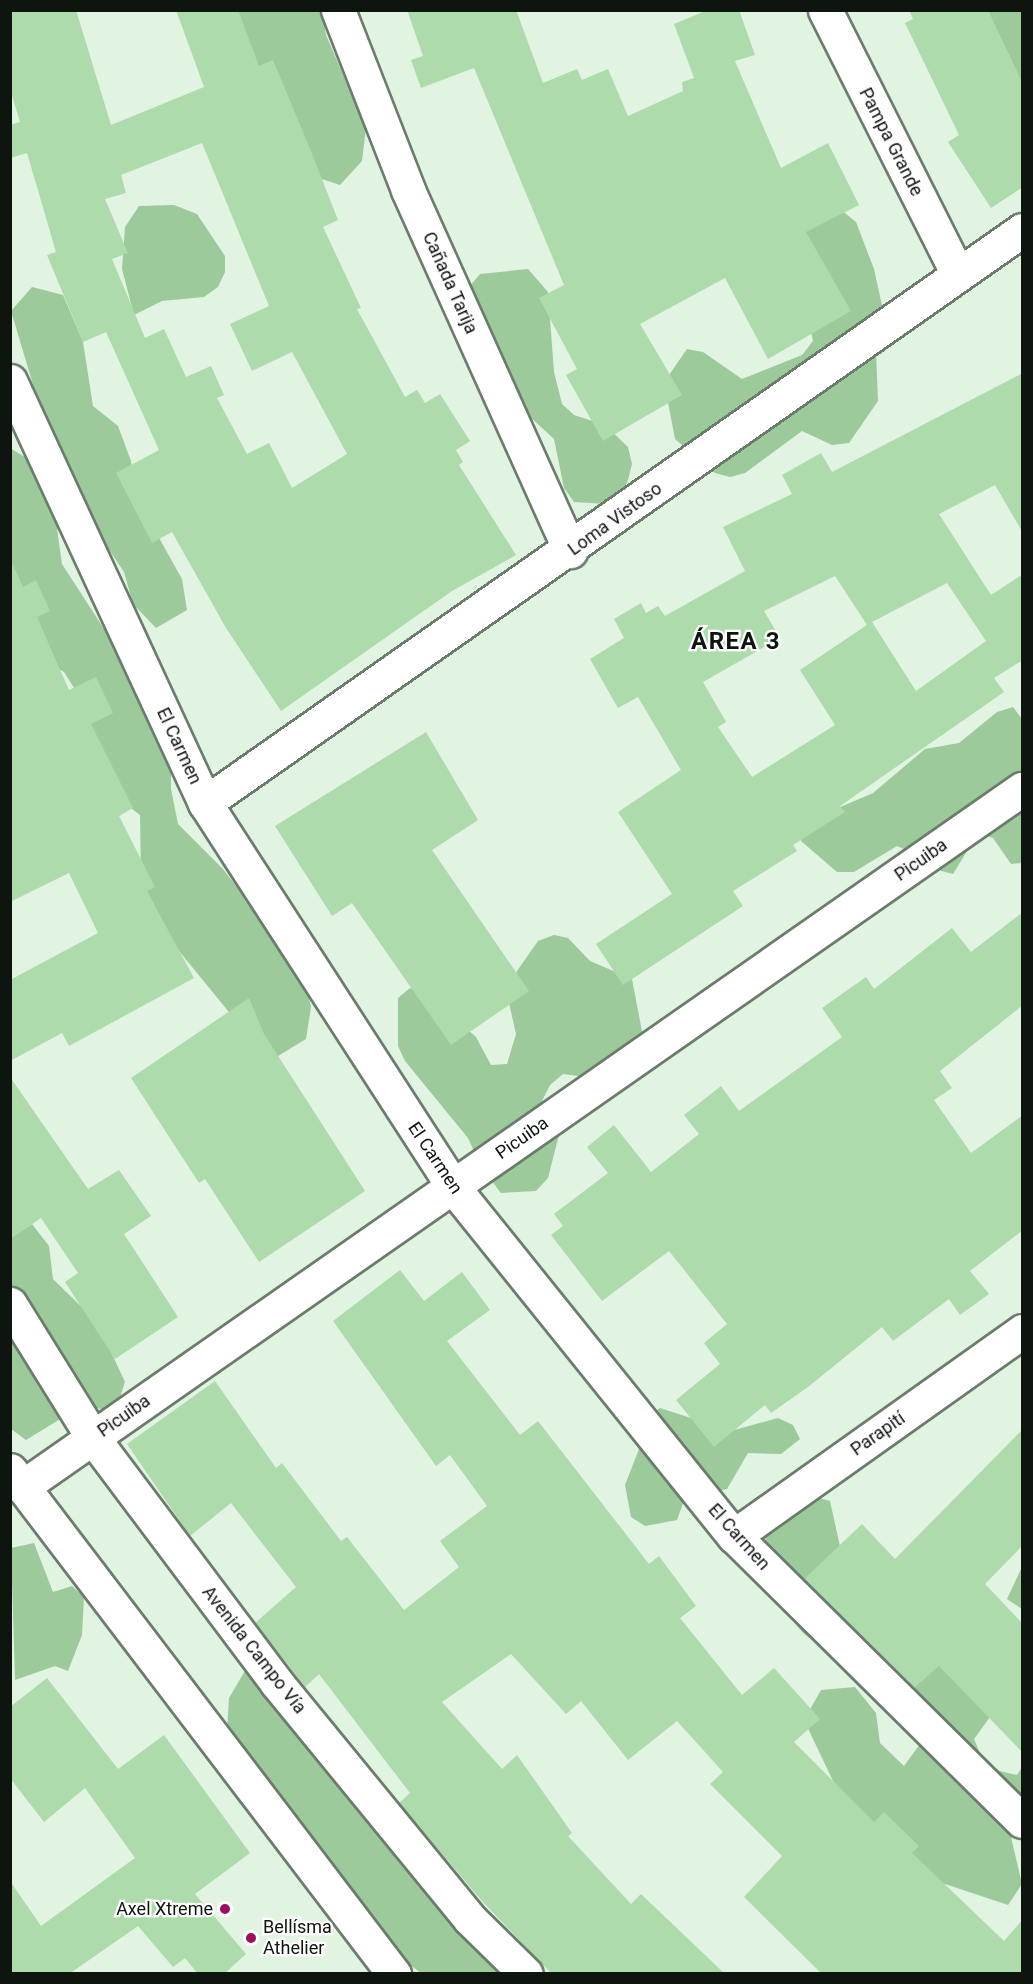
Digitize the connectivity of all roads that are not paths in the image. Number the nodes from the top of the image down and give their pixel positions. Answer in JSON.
{"nodes":[{"id":1,"x":338,"y":10,"type":"edge"},
{"id":2,"x":825,"y":10,"type":"edge"},
{"id":3,"x":1023,"y":230,"type":"edge"},
{"id":4,"x":957,"y":273,"type":"junction"},
{"id":5,"x":10,"y":381,"type":"edge"},
{"id":6,"x":570,"y":551,"type":"junction"},
{"id":7,"x":1023,"y":789,"type":"edge"},
{"id":8,"x":205,"y":803,"type":"junction"},
{"id":9,"x":453,"y":1187,"type":"junction"},
{"id":10,"x":10,"y":1304,"type":"edge"},
{"id":11,"x":1023,"y":1331,"type":"edge"},
{"id":12,"x":93,"y":1438,"type":"junction"},
{"id":13,"x":16,"y":1478,"type":"edge"},
{"id":14,"x":734,"y":1536,"type":"junction"},
{"id":15,"x":1023,"y":1821,"type":"edge"},
{"id":16,"x":379,"y":1969,"type":"edge"},
{"id":17,"x":526,"y":1974,"type":"edge"}],
"edges":[{"from":1,"to":6,"type":"street","name":"Cañada Tarija"},
{"from":2,"to":4,"type":"street","name":"Pampa Grande"},
{"from":3,"to":4,"type":"street","name":"Loma Vistoso"},
{"from":4,"to":6,"type":"street","name":"Loma Vistoso"},
{"from":5,"to":8,"type":"street","name":"El Carmen"},
{"from":6,"to":8,"type":"street","name":"Loma Vistoso"},
{"from":7,"to":9,"type":"street","name":"Picuiba"},
{"from":8,"to":9,"type":"street","name":"El Carmen"},
{"from":9,"to":12,"type":"street","name":"Picuiba"},
{"from":9,"to":14,"type":"street","name":"El Carmen"},
{"from":10,"to":12,"type":"street","name":"Avenida Campo Vía"},
{"from":11,"to":14,"type":"street","name":"Parapití"},
{"from":12,"to":13,"type":"street","name":"Picuiba"},
{"from":12,"to":17,"type":"street","name":"Avenida Campo Vía"},
{"from":13,"to":16,"type":"street"},
{"from":14,"to":15,"type":"street","name":"El Carmen"}]}
